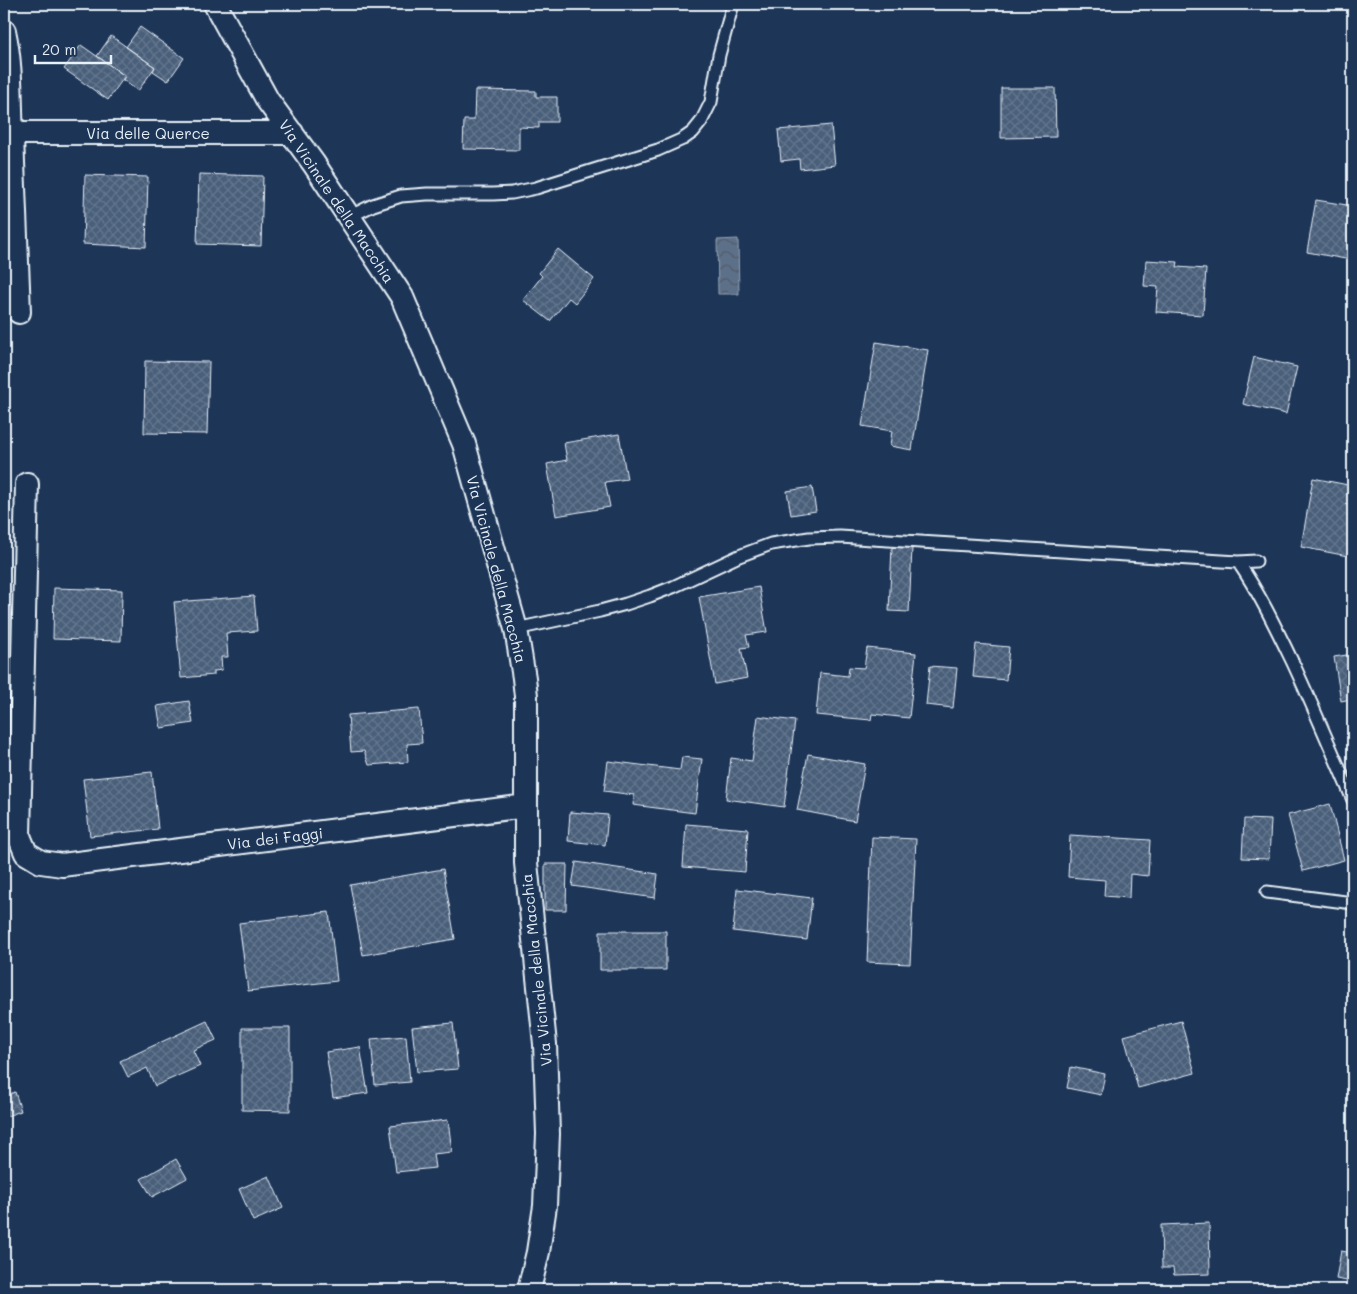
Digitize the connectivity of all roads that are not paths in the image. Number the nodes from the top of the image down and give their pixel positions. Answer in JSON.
{"nodes":[{"id":1,"x":215,"y":4,"type":"edge"},
{"id":2,"x":732,"y":4,"type":"edge"},
{"id":3,"x":4,"y":31,"type":"edge"},
{"id":4,"x":8,"y":133,"type":"edge"},
{"id":5,"x":292,"y":134,"type":"junction"},
{"id":6,"x":349,"y":217,"type":"junction"},
{"id":7,"x":19,"y":312,"type":"dead end"},
{"id":8,"x":27,"y":484,"type":"dead end"},
{"id":9,"x":1238,"y":562,"type":"junction"},
{"id":10,"x":1256,"y":562,"type":"dead end"},
{"id":11,"x":516,"y":629,"type":"junction"},
{"id":12,"x":1353,"y":800,"type":"edge"},
{"id":13,"x":526,"y":806,"type":"junction"},
{"id":14,"x":1267,"y":892,"type":"dead end"},
{"id":15,"x":1353,"y":903,"type":"edge"},
{"id":16,"x":529,"y":1290,"type":"edge"}],
"edges":[{"from":1,"to":5,"type":"street","name":"Via Vicinale della Macchia"},
{"from":2,"to":6,"type":"lane"},
{"from":3,"to":4,"type":"street"},
{"from":4,"to":5,"type":"street","name":"Via delle Querce"},
{"from":4,"to":7,"type":"street"},
{"from":5,"to":6,"type":"street","name":"Via Vicinale della Macchia"},
{"from":6,"to":11,"type":"street","name":"Via Vicinale della Macchia"},
{"from":8,"to":13,"type":"street","name":"Via dei Faggi"},
{"from":9,"to":10,"type":"lane"},
{"from":9,"to":11,"type":"lane"},
{"from":9,"to":12,"type":"lane"},
{"from":11,"to":13,"type":"street","name":"Via Vicinale della Macchia"},
{"from":13,"to":16,"type":"street","name":"Via Vicinale della Macchia"},
{"from":14,"to":15,"type":"lane"}]}
